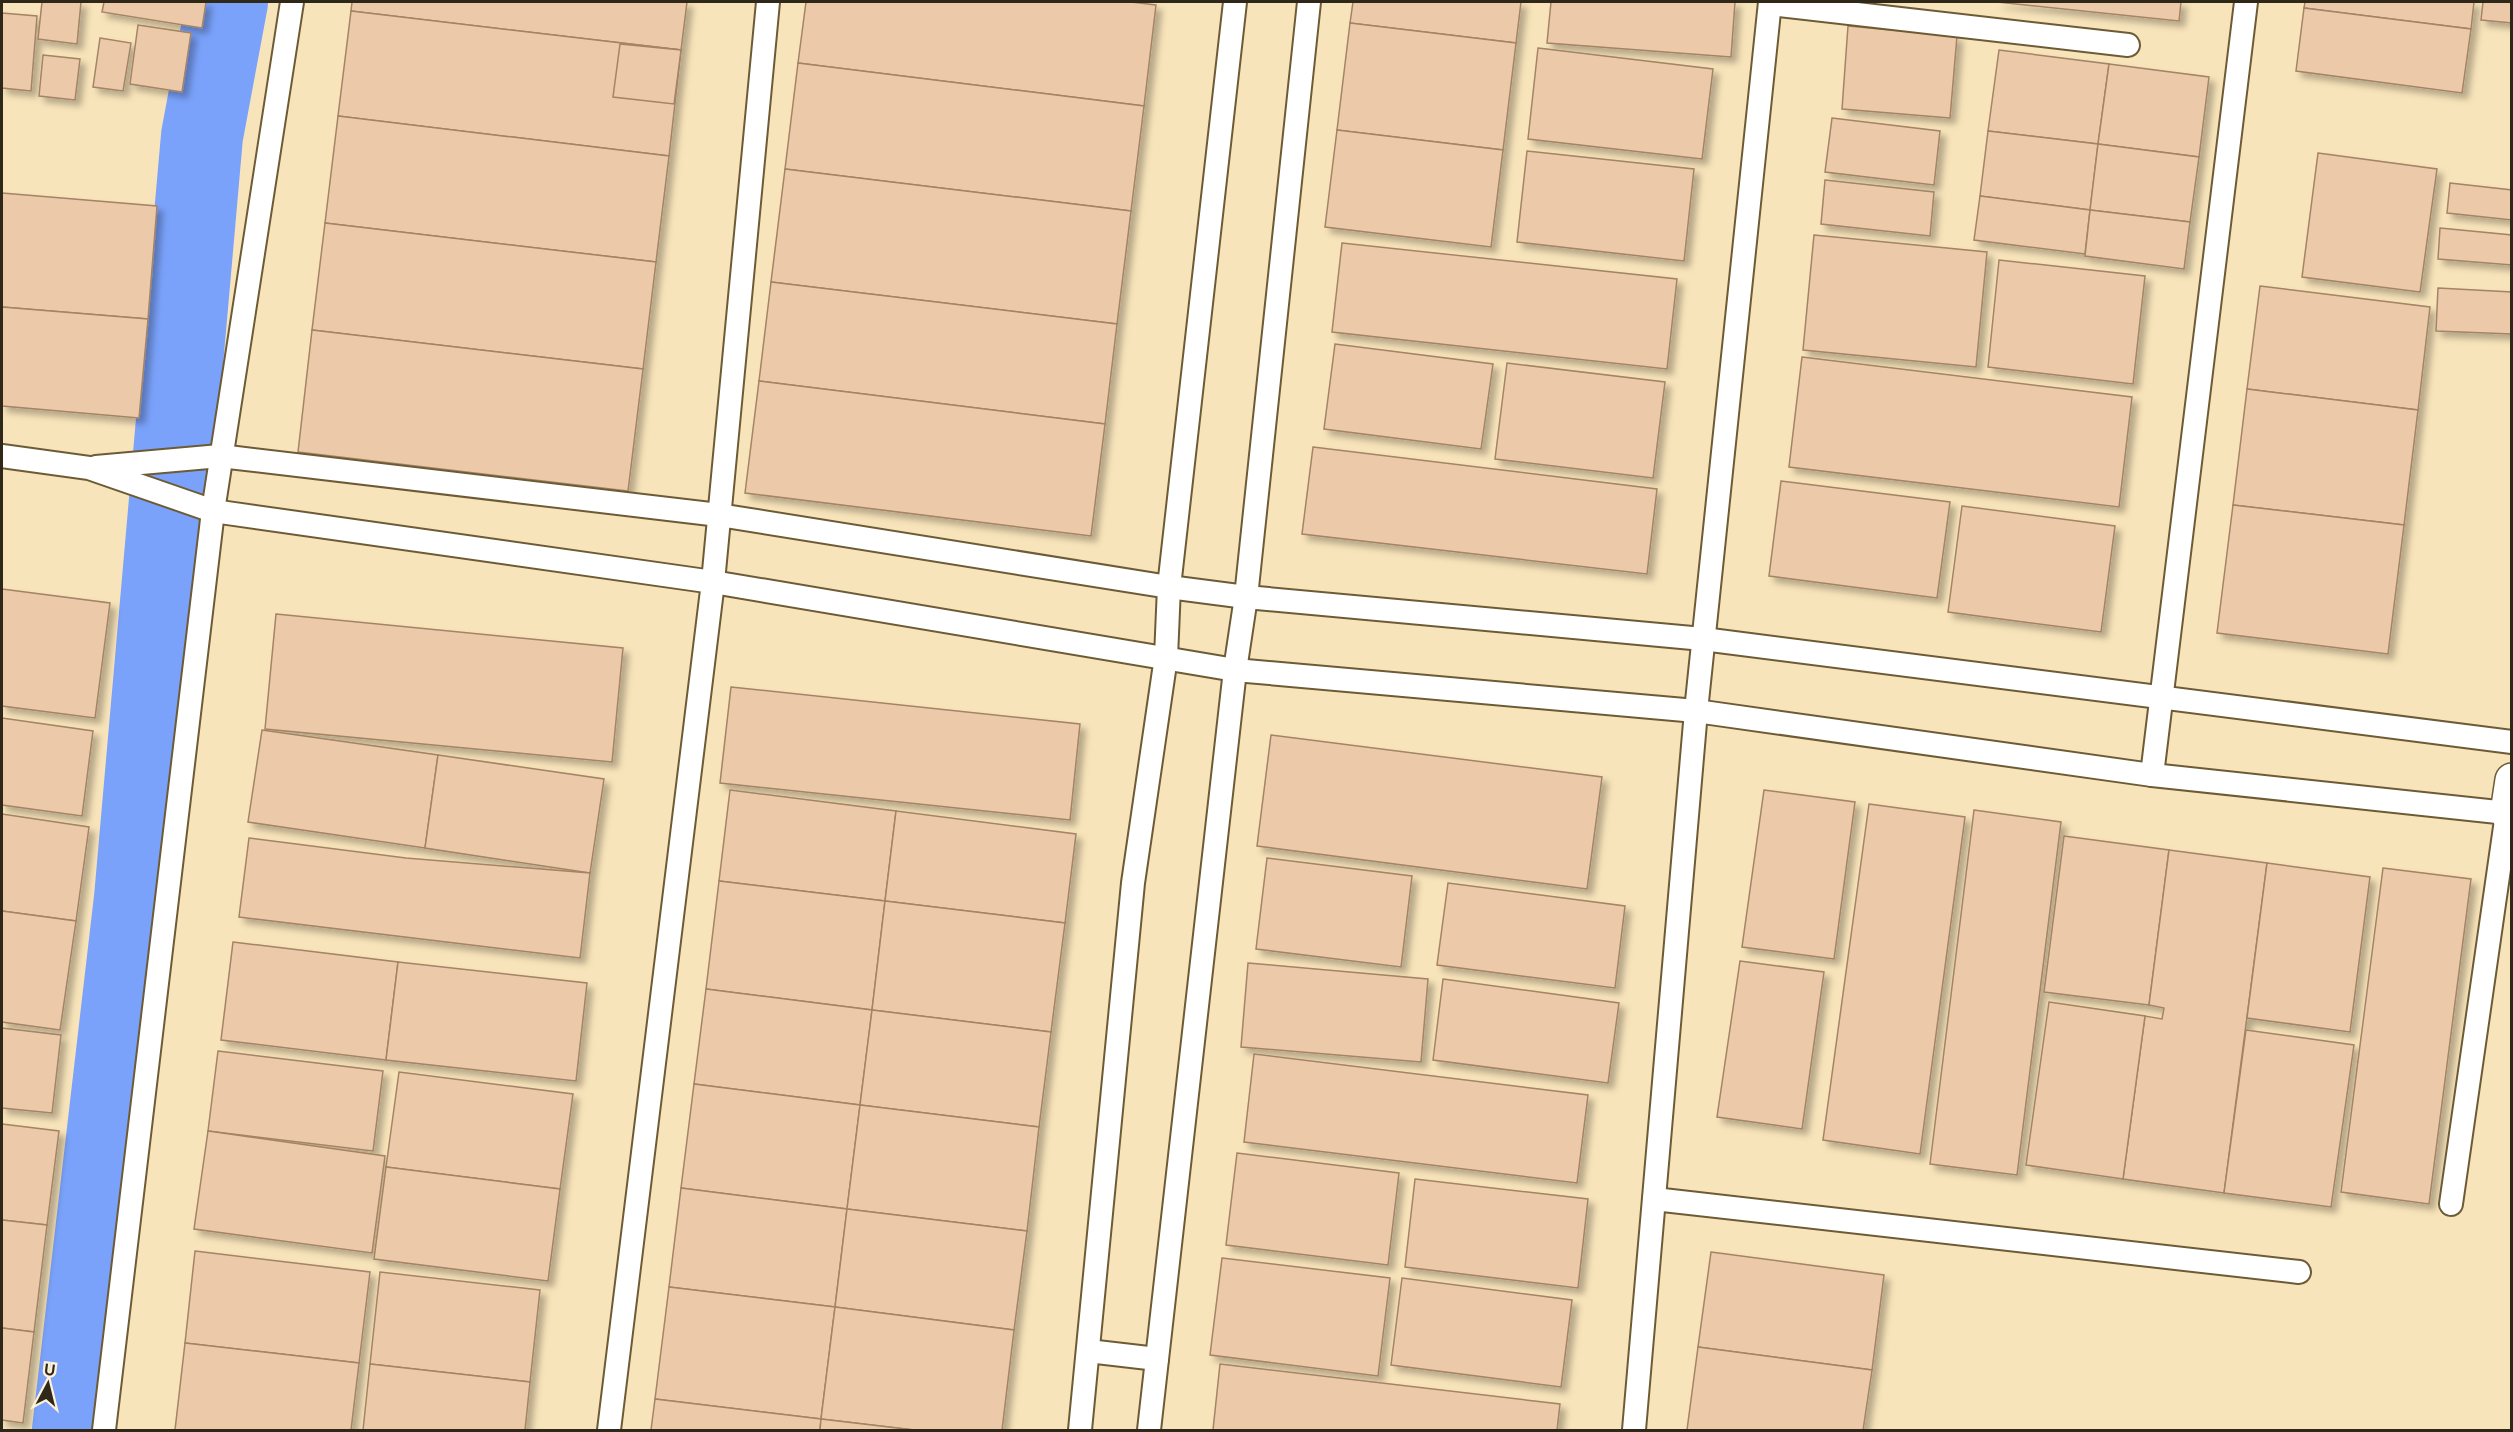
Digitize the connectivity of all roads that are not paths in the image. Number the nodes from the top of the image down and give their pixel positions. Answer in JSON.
{"nodes":[{"id":1,"x":292,"y":2,"type":"edge"},
{"id":2,"x":768,"y":2,"type":"edge"},
{"id":3,"x":1235,"y":2,"type":"edge"},
{"id":4,"x":1310,"y":2,"type":"edge"},
{"id":5,"x":2246,"y":2,"type":"edge"},
{"id":6,"x":1770,"y":3,"type":"edge"},
{"id":7,"x":2128,"y":45,"type":"dead end"},
{"id":8,"x":2,"y":456,"type":"edge"},
{"id":9,"x":220,"y":456,"type":"junction"},
{"id":10,"x":88,"y":468,"type":"junction"},
{"id":11,"x":213,"y":511,"type":"junction"},
{"id":12,"x":719,"y":515,"type":"junction"},
{"id":13,"x":713,"y":582,"type":"junction"},
{"id":14,"x":1169,"y":587,"type":"junction"},
{"id":15,"x":1246,"y":597,"type":"junction"},
{"id":16,"x":1703,"y":639,"type":"junction"},
{"id":17,"x":1166,"y":657,"type":"junction"},
{"id":18,"x":1235,"y":670,"type":"junction"},
{"id":19,"x":2163,"y":696,"type":"junction"},
{"id":20,"x":1695,"y":711,"type":"junction"},
{"id":21,"x":2511,"y":742,"type":"edge"},
{"id":22,"x":2152,"y":774,"type":"junction"},
{"id":23,"x":2511,"y":780,"type":"edge"},
{"id":24,"x":2509,"y":813,"type":"edge"},
{"id":25,"x":1654,"y":1199,"type":"junction"},
{"id":26,"x":2451,"y":1204,"type":"dead end"},
{"id":27,"x":2300,"y":1272,"type":"dead end"},
{"id":28,"x":1088,"y":1351,"type":"junction"},
{"id":29,"x":1157,"y":1359,"type":"junction"},
{"id":30,"x":104,"y":1431,"type":"edge"},
{"id":31,"x":609,"y":1431,"type":"edge"},
{"id":32,"x":1080,"y":1431,"type":"edge"},
{"id":33,"x":1149,"y":1431,"type":"edge"},
{"id":34,"x":1634,"y":1431,"type":"edge"}],
"edges":[{"from":1,"to":9,"type":"lane"},
{"from":2,"to":12,"type":"lane"},
{"from":3,"to":14,"type":"lane"},
{"from":4,"to":15,"type":"lane"},
{"from":5,"to":19,"type":"lane"},
{"from":6,"to":7,"type":"lane"},
{"from":6,"to":16,"type":"lane"},
{"from":8,"to":10,"type":"lane"},
{"from":9,"to":10,"type":"lane"},
{"from":9,"to":11,"type":"lane"},
{"from":9,"to":12,"type":"lane"},
{"from":10,"to":11,"type":"lane"},
{"from":11,"to":13,"type":"lane"},
{"from":11,"to":30,"type":"lane"},
{"from":12,"to":13,"type":"lane"},
{"from":12,"to":14,"type":"lane"},
{"from":13,"to":17,"type":"lane"},
{"from":13,"to":31,"type":"lane"},
{"from":14,"to":15,"type":"lane"},
{"from":14,"to":17,"type":"lane"},
{"from":15,"to":16,"type":"lane"},
{"from":15,"to":18,"type":"lane"},
{"from":16,"to":19,"type":"lane"},
{"from":16,"to":20,"type":"lane"},
{"from":17,"to":18,"type":"lane"},
{"from":17,"to":28,"type":"lane"},
{"from":18,"to":20,"type":"lane"},
{"from":18,"to":29,"type":"lane"},
{"from":19,"to":21,"type":"lane"},
{"from":19,"to":22,"type":"lane"},
{"from":20,"to":22,"type":"lane"},
{"from":20,"to":25,"type":"lane"},
{"from":22,"to":24,"type":"lane"},
{"from":23,"to":24,"type":"street"},
{"from":24,"to":26,"type":"lane"},
{"from":25,"to":27,"type":"lane"},
{"from":25,"to":34,"type":"lane"},
{"from":28,"to":29,"type":"lane"},
{"from":28,"to":32,"type":"lane"},
{"from":29,"to":33,"type":"lane"}]}
